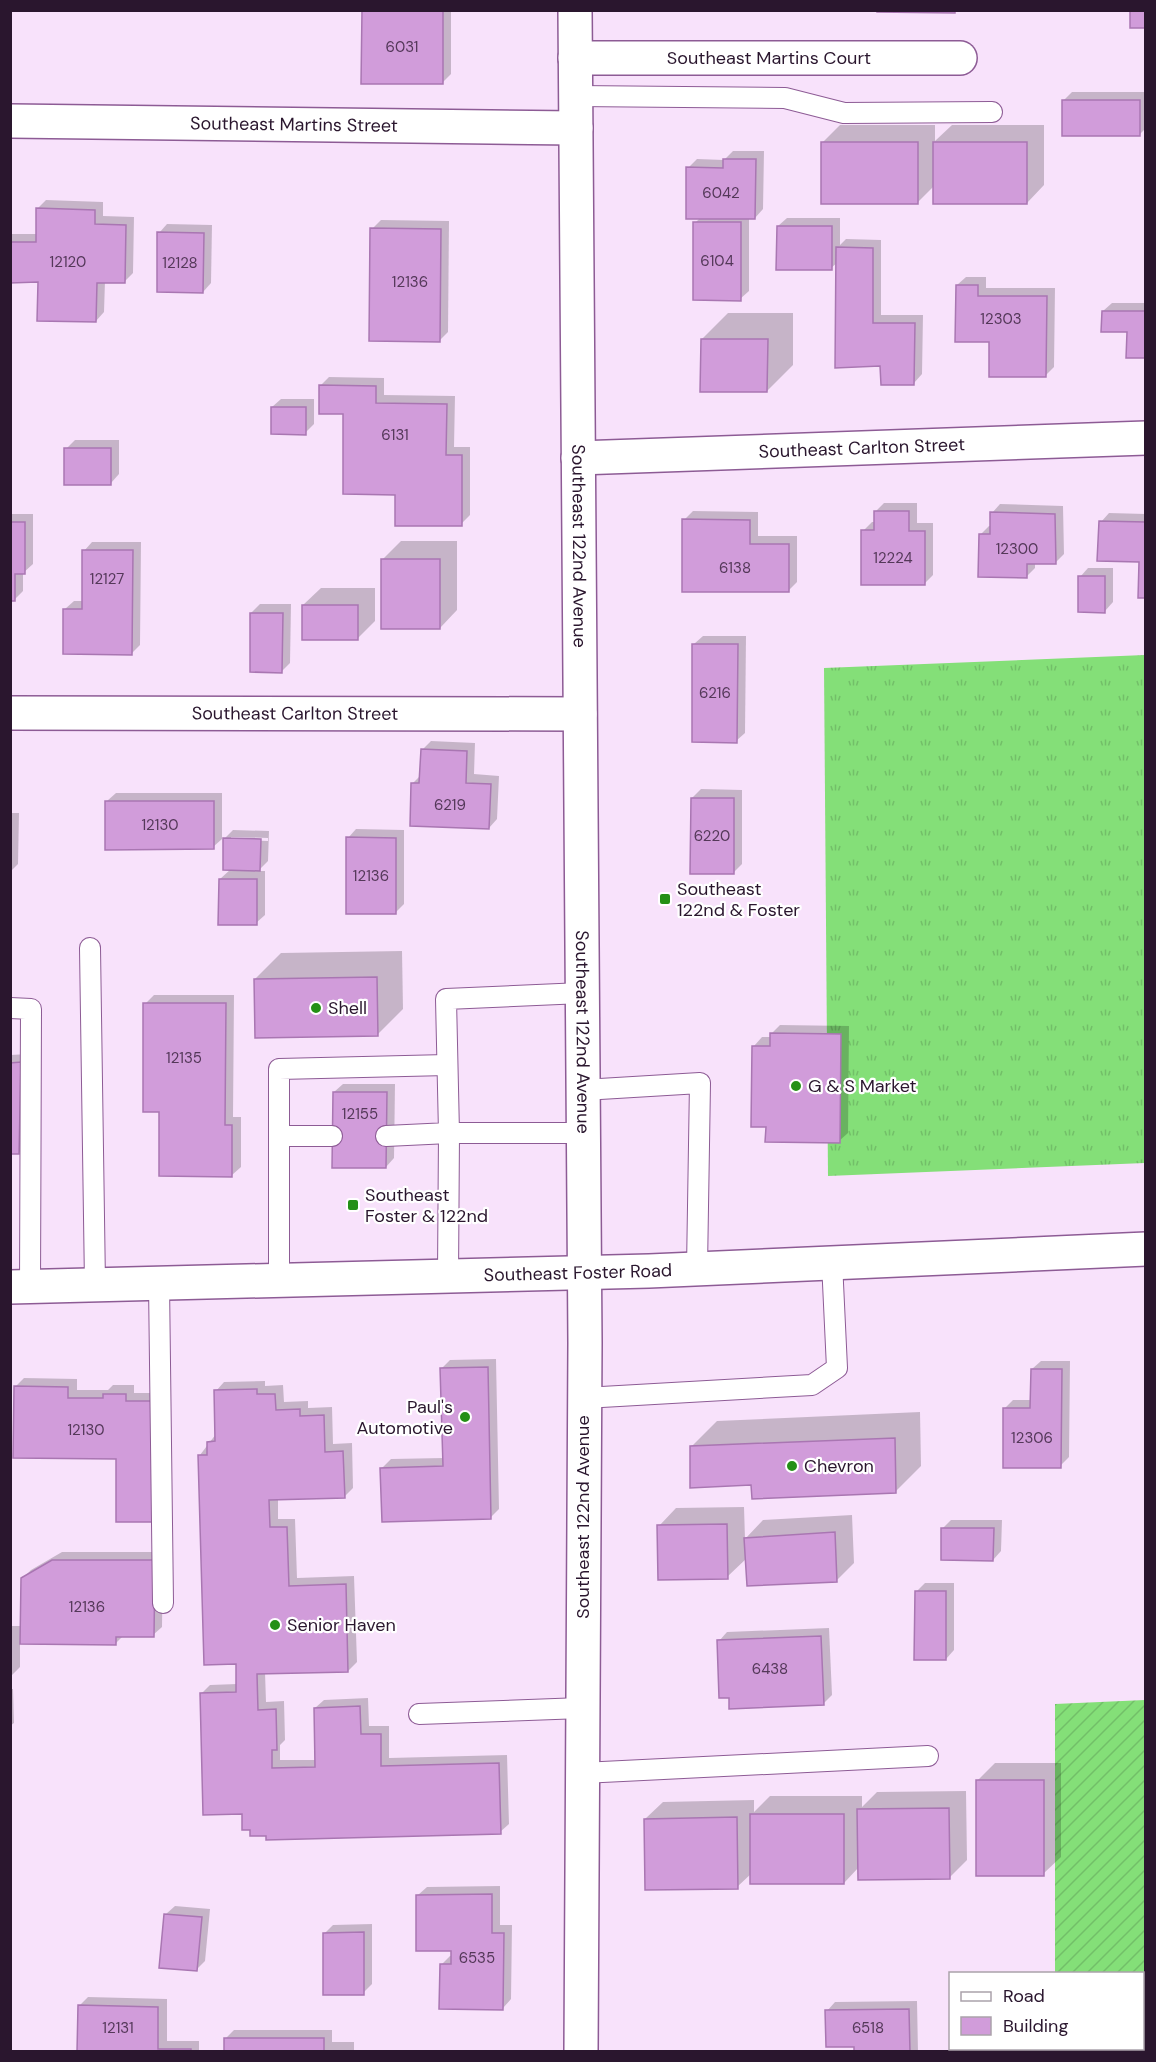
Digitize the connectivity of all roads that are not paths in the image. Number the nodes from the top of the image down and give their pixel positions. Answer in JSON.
{"nodes":[{"id":1,"x":575,"y":10,"type":"edge"},
{"id":2,"x":575,"y":58,"type":"junction"},
{"id":3,"x":960,"y":58,"type":"dead end"},
{"id":4,"x":576,"y":112,"type":"junction"},
{"id":5,"x":992,"y":112,"type":"dead end"},
{"id":6,"x":10,"y":121,"type":"edge"},
{"id":7,"x":1146,"y":438,"type":"edge"},
{"id":8,"x":578,"y":458,"type":"junction"},
{"id":9,"x":10,"y":713,"type":"edge"},
{"id":10,"x":580,"y":714,"type":"junction"},
{"id":11,"x":90,"y":948,"type":"dead end"},
{"id":12,"x":582,"y":993,"type":"junction"},
{"id":13,"x":10,"y":1008,"type":"edge"},
{"id":14,"x":447,"y":1065,"type":"junction"},
{"id":15,"x":583,"y":1090,"type":"junction"},
{"id":16,"x":449,"y":1133,"type":"junction"},
{"id":17,"x":583,"y":1133,"type":"junction"},
{"id":18,"x":279,"y":1136,"type":"junction"},
{"id":19,"x":332,"y":1136,"type":"dead end"},
{"id":20,"x":386,"y":1136,"type":"dead end"},
{"id":21,"x":1146,"y":1249,"type":"edge"},
{"id":22,"x":832,"y":1262,"type":"junction"},
{"id":23,"x":697,"y":1268,"type":"junction"},
{"id":24,"x":584,"y":1273,"type":"junction"},
{"id":25,"x":448,"y":1276,"type":"junction"},
{"id":26,"x":279,"y":1280,"type":"junction"},
{"id":27,"x":159,"y":1283,"type":"junction"},
{"id":28,"x":95,"y":1284,"type":"junction"},
{"id":29,"x":20,"y":1287,"type":"edge"},
{"id":30,"x":584,"y":1398,"type":"junction"},
{"id":31,"x":163,"y":1603,"type":"dead end"},
{"id":32,"x":582,"y":1708,"type":"junction"},
{"id":33,"x":419,"y":1714,"type":"dead end"},
{"id":34,"x":928,"y":1756,"type":"dead end"},
{"id":35,"x":582,"y":1773,"type":"junction"},
{"id":36,"x":581,"y":2052,"type":"edge"}],
"edges":[{"from":1,"to":2,"type":"street","name":"Southeast 122nd Avenue"},
{"from":2,"to":3,"type":"street","name":"Southeast Martins Court"},
{"from":2,"to":4,"type":"street","name":"Southeast 122nd Avenue"},
{"from":4,"to":5,"type":"lane"},
{"from":4,"to":6,"type":"street","name":"Southeast Martins Street"},
{"from":4,"to":8,"type":"street","name":"Southeast 122nd Avenue"},
{"from":7,"to":8,"type":"street","name":"Southeast Carlton Street"},
{"from":8,"to":10,"type":"street","name":"Southeast 122nd Avenue"},
{"from":9,"to":10,"type":"street","name":"Southeast Carlton Street"},
{"from":10,"to":12,"type":"street","name":"Southeast 122nd Avenue"},
{"from":11,"to":28,"type":"lane"},
{"from":12,"to":14,"type":"lane"},
{"from":12,"to":15,"type":"street","name":"Southeast 122nd Avenue"},
{"from":13,"to":29,"type":"lane"},
{"from":14,"to":16,"type":"lane"},
{"from":14,"to":18,"type":"lane"},
{"from":15,"to":17,"type":"street","name":"Southeast 122nd Avenue"},
{"from":15,"to":23,"type":"lane"},
{"from":16,"to":17,"type":"lane"},
{"from":16,"to":20,"type":"lane"},
{"from":16,"to":25,"type":"lane"},
{"from":17,"to":24,"type":"street","name":"Southeast 122nd Avenue"},
{"from":18,"to":19,"type":"lane"},
{"from":18,"to":26,"type":"lane"},
{"from":21,"to":22,"type":"street","name":"Southeast Foster Road"},
{"from":22,"to":23,"type":"street","name":"Southeast Foster Road"},
{"from":22,"to":30,"type":"lane"},
{"from":23,"to":24,"type":"street","name":"Southeast Foster Road"},
{"from":24,"to":25,"type":"street","name":"Southeast Foster Road"},
{"from":24,"to":30,"type":"street","name":"Southeast 122nd Avenue"},
{"from":25,"to":26,"type":"street","name":"Southeast Foster Road"},
{"from":26,"to":27,"type":"street","name":"Southeast Foster Road"},
{"from":27,"to":28,"type":"street","name":"Southeast Foster Road"},
{"from":27,"to":31,"type":"lane"},
{"from":28,"to":29,"type":"street","name":"Southeast Foster Road"},
{"from":30,"to":32,"type":"street","name":"Southeast 122nd Avenue"},
{"from":32,"to":33,"type":"lane"},
{"from":32,"to":35,"type":"street","name":"Southeast 122nd Avenue"},
{"from":34,"to":35,"type":"lane"},
{"from":35,"to":36,"type":"street","name":"Southeast 122nd Avenue"}]}
